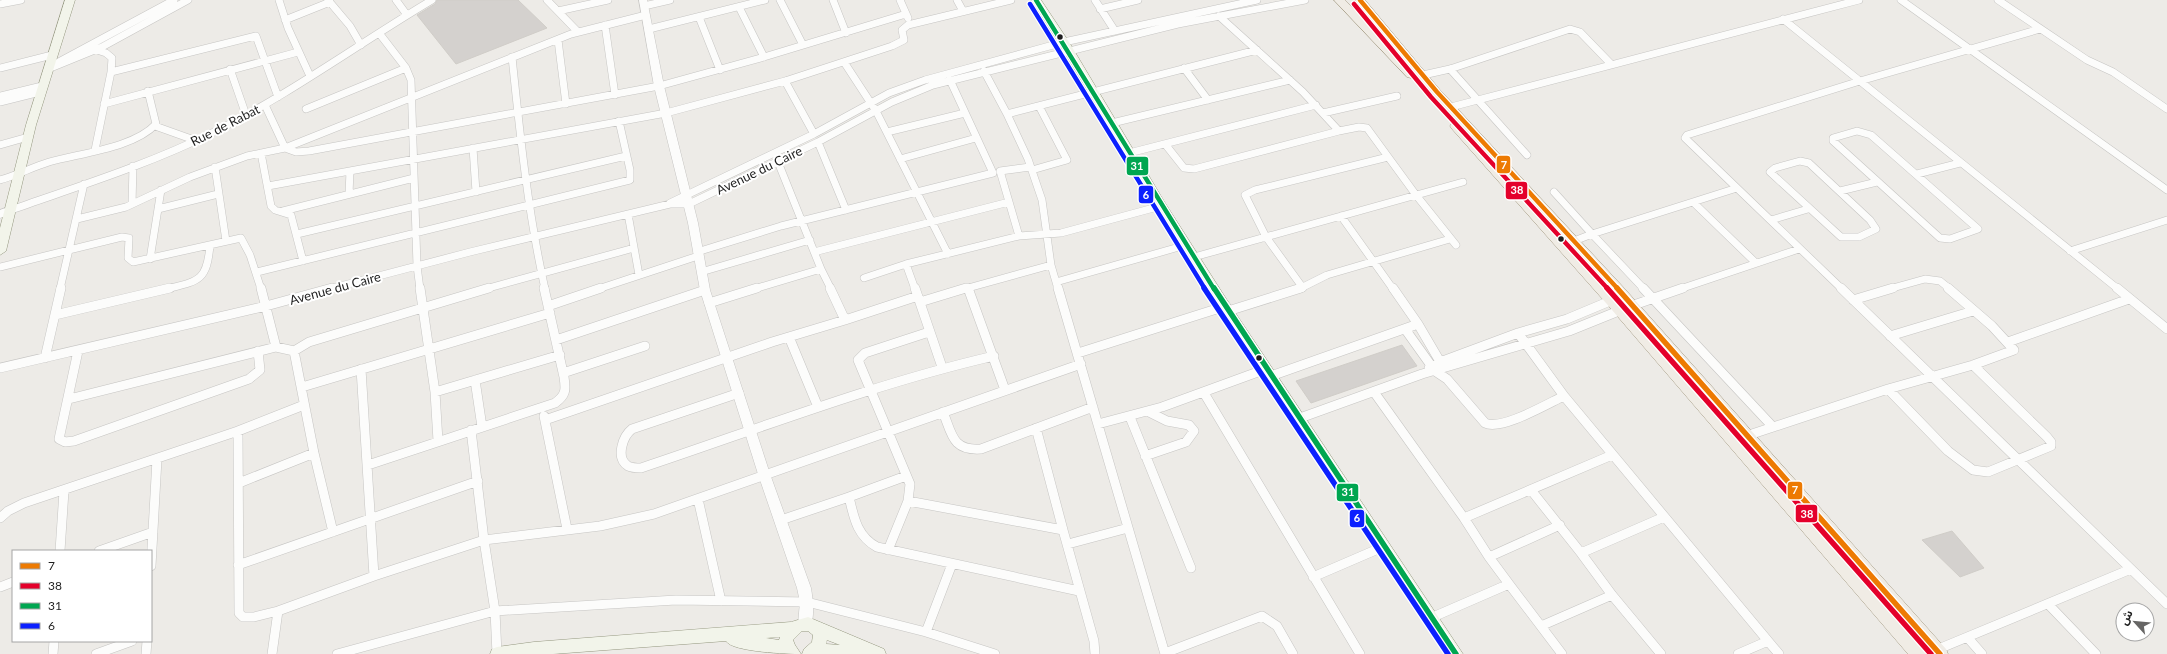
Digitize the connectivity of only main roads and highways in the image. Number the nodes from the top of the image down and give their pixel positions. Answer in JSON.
{"nodes":[{"id":1,"x":70,"y":0,"type":"edge"},
{"id":2,"x":1036,"y":0,"type":"edge"},
{"id":3,"x":1339,"y":0,"type":"edge"},
{"id":4,"x":1360,"y":0,"type":"edge"},
{"id":5,"x":0,"y":251,"type":"edge"},
{"id":6,"x":1617,"y":298,"type":"junction"},
{"id":7,"x":1626,"y":309,"type":"junction"},
{"id":8,"x":806,"y":627,"type":"junction"},
{"id":9,"x":717,"y":636,"type":"junction"},
{"id":10,"x":812,"y":652,"type":"edge"},
{"id":11,"x":1938,"y":652,"type":"edge"},
{"id":12,"x":791,"y":653,"type":"edge"},
{"id":13,"x":497,"y":654,"type":"edge"},
{"id":14,"x":867,"y":654,"type":"edge"},
{"id":15,"x":879,"y":654,"type":"edge"},
{"id":16,"x":1456,"y":654,"type":"edge"},
{"id":17,"x":1918,"y":654,"type":"edge"}],
"edges":[{"from":1,"to":5,"type":"main road"},
{"from":2,"to":16,"type":"main road"},
{"from":3,"to":6,"type":"main road"},
{"from":4,"to":6,"type":"main road"},
{"from":6,"to":7,"type":"main road"},
{"from":7,"to":11,"type":"main road"},
{"from":7,"to":17,"type":"main road"},
{"from":8,"to":9,"type":"main road"},
{"from":8,"to":10,"type":"main road"},
{"from":8,"to":12,"type":"main road"},
{"from":8,"to":15,"type":"main road"},
{"from":9,"to":12,"type":"main road"},
{"from":9,"to":13,"type":"main road"},
{"from":10,"to":14,"type":"main road"}]}
